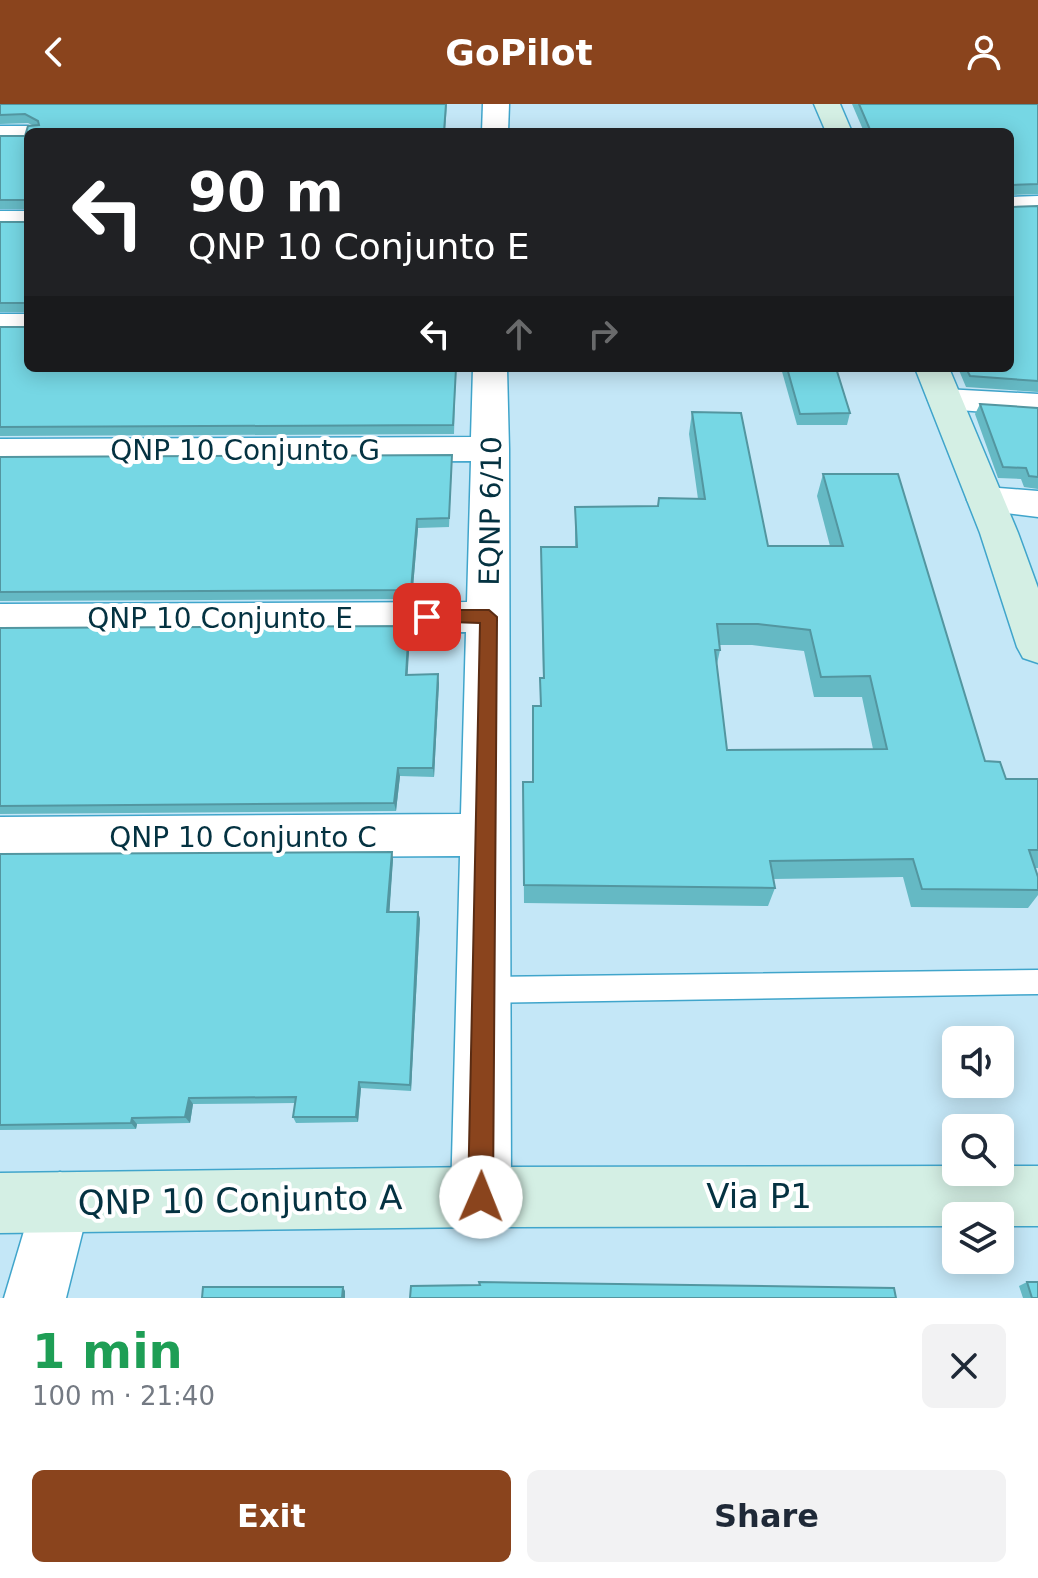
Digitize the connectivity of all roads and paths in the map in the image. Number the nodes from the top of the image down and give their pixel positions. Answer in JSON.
{"nodes":[{"id":1,"x":496,"y":104,"type":"edge"},
{"id":2,"x":827,"y":104,"type":"edge"},
{"id":3,"x":495,"y":128,"type":"edge"},
{"id":4,"x":837,"y":128,"type":"edge"},
{"id":5,"x":0,"y":134,"type":"edge"},
{"id":6,"x":24,"y":134,"type":"edge"},
{"id":7,"x":1038,"y":205,"type":"edge"},
{"id":8,"x":1014,"y":206,"type":"edge"},
{"id":9,"x":0,"y":220,"type":"edge"},
{"id":10,"x":24,"y":220,"type":"edge"},
{"id":11,"x":0,"y":324,"type":"edge"},
{"id":12,"x":24,"y":324,"type":"edge"},
{"id":13,"x":490,"y":372,"type":"edge"},
{"id":14,"x":939,"y":384,"type":"edge"},
{"id":15,"x":1038,"y":405,"type":"edge"},
{"id":16,"x":491,"y":449,"type":"junction"},
{"id":17,"x":0,"y":451,"type":"edge"},
{"id":18,"x":1038,"y":504,"type":"edge"},
{"id":19,"x":992,"y":516,"type":"junction"},
{"id":20,"x":1038,"y":572,"type":"edge"},
{"id":21,"x":489,"y":617,"type":"junction"},
{"id":22,"x":0,"y":619,"type":"edge"},
{"id":23,"x":1038,"y":647,"type":"edge"},
{"id":24,"x":486,"y":835,"type":"junction"},
{"id":25,"x":0,"y":838,"type":"edge"},
{"id":26,"x":1038,"y":982,"type":"edge"},
{"id":27,"x":483,"y":990,"type":"junction"},
{"id":28,"x":1038,"y":1196,"type":"edge"},
{"id":29,"x":481,"y":1197,"type":"junction"},
{"id":30,"x":60,"y":1202,"type":"junction"},
{"id":31,"x":0,"y":1203,"type":"edge"},
{"id":32,"x":35,"y":1298,"type":"edge"}],
"edges":[{"from":1,"to":3,"type":"street"},
{"from":2,"to":4,"type":"street"},
{"from":5,"to":6,"type":"street"},
{"from":7,"to":8,"type":"street"},
{"from":9,"to":10,"type":"street"},
{"from":11,"to":12,"type":"street"},
{"from":13,"to":16,"type":"street","name":"EQNP 6/10"},
{"from":14,"to":15,"type":"street"},
{"from":14,"to":19,"type":"street"},
{"from":16,"to":17,"type":"street","name":"QNP 10 Conjunto G"},
{"from":16,"to":21,"type":"street","name":"EQNP 6/10"},
{"from":18,"to":19,"type":"street"},
{"from":19,"to":20,"type":"street"},
{"from":19,"to":23,"type":"street"},
{"from":21,"to":22,"type":"street","name":"QNP 10 Conjunto E"},
{"from":21,"to":24,"type":"street","name":"EQNP 6/10"},
{"from":24,"to":25,"type":"street","name":"QNP 10 Conjunto C"},
{"from":24,"to":27,"type":"street","name":"EQNP 6/10"},
{"from":26,"to":27,"type":"lane"},
{"from":27,"to":29,"type":"street","name":"EQNP 6/10"},
{"from":28,"to":29,"type":"street","name":"Via P1"},
{"from":29,"to":30,"type":"street","name":"QNP 10 Conjunto A"},
{"from":30,"to":31,"type":"street","name":"QNP 10 Conjunto A"},
{"from":30,"to":32,"type":"street"}]}
